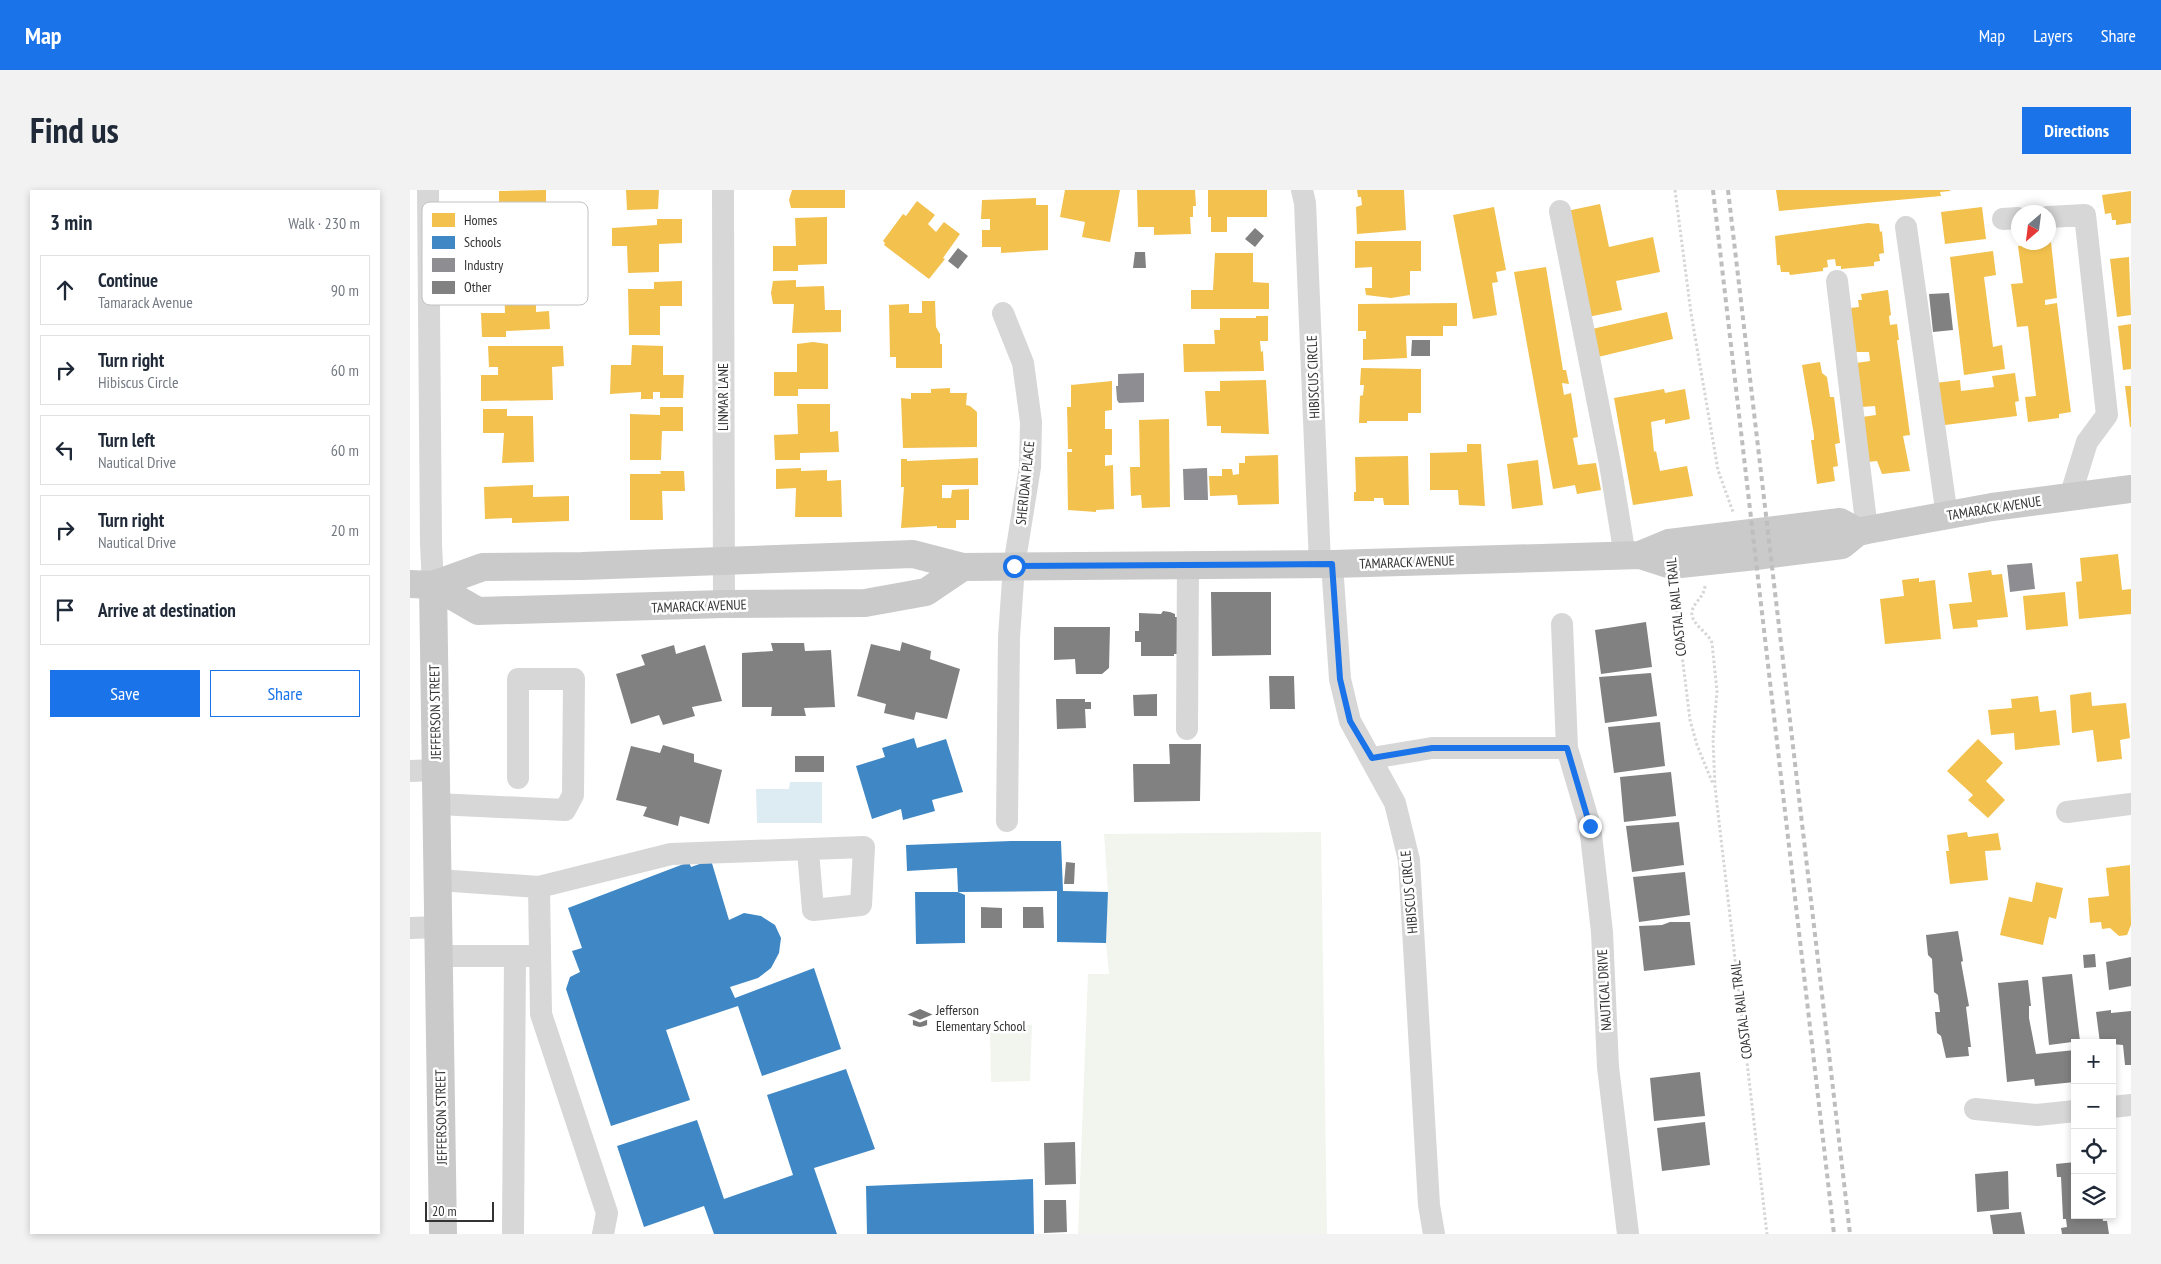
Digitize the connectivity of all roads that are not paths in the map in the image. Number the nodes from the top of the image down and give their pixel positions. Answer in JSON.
{"nodes":[{"id":1,"x":723,"y":190,"type":"edge"},
{"id":2,"x":1302,"y":190,"type":"edge"},
{"id":3,"x":1560,"y":211,"type":"dead end"},
{"id":4,"x":2056,"y":217,"type":"edge"},
{"id":5,"x":1906,"y":227,"type":"dead end"},
{"id":6,"x":422,"y":253,"type":"edge"},
{"id":7,"x":1837,"y":281,"type":"dead end"},
{"id":8,"x":419,"y":284,"type":"edge"},
{"id":9,"x":1003,"y":313,"type":"dead end"},
{"id":10,"x":2131,"y":489,"type":"edge"},
{"id":11,"x":2070,"y":497,"type":"junction"},
{"id":12,"x":1947,"y":516,"type":"junction"},
{"id":13,"x":1862,"y":531,"type":"junction"},
{"id":14,"x":1633,"y":555,"type":"junction"},
{"id":15,"x":724,"y":559,"type":"junction"},
{"id":16,"x":1326,"y":564,"type":"junction"},
{"id":17,"x":1014,"y":566,"type":"junction"},
{"id":18,"x":1188,"y":566,"type":"junction"},
{"id":19,"x":963,"y":567,"type":"junction"},
{"id":20,"x":422,"y":584,"type":"edge"},
{"id":21,"x":724,"y":604,"type":"junction"},
{"id":22,"x":1562,"y":624,"type":"dead end"},
{"id":23,"x":1187,"y":728,"type":"dead end"},
{"id":24,"x":1567,"y":748,"type":"junction"},
{"id":25,"x":1372,"y":758,"type":"junction"},
{"id":26,"x":423,"y":771,"type":"edge"},
{"id":27,"x":518,"y":778,"type":"dead end"},
{"id":28,"x":437,"y":804,"type":"junction"},
{"id":29,"x":2131,"y":804,"type":"edge"},
{"id":30,"x":2067,"y":812,"type":"dead end"},
{"id":31,"x":1007,"y":821,"type":"dead end"},
{"id":32,"x":808,"y":851,"type":"dead end"},
{"id":33,"x":438,"y":880,"type":"junction"},
{"id":34,"x":539,"y":887,"type":"junction"},
{"id":35,"x":439,"y":927,"type":"junction"},
{"id":36,"x":410,"y":928,"type":"edge"},
{"id":37,"x":439,"y":956,"type":"junction"},
{"id":38,"x":515,"y":956,"type":"junction"},
{"id":39,"x":540,"y":956,"type":"junction"},
{"id":40,"x":2131,"y":1105,"type":"edge"},
{"id":41,"x":2116,"y":1107,"type":"edge"},
{"id":42,"x":1976,"y":1109,"type":"dead end"},
{"id":43,"x":2071,"y":1111,"type":"edge"},
{"id":44,"x":443,"y":1234,"type":"edge"},
{"id":45,"x":513,"y":1234,"type":"edge"},
{"id":46,"x":603,"y":1234,"type":"edge"},
{"id":47,"x":1434,"y":1234,"type":"edge"},
{"id":48,"x":1628,"y":1234,"type":"edge"}],
"edges":[{"from":1,"to":15,"type":"street","name":"LINMAR LANE"},
{"from":2,"to":16,"type":"street","name":"HIBISCUS CIRCLE"},
{"from":3,"to":14,"type":"street"},
{"from":4,"to":11,"type":"street"},
{"from":5,"to":12,"type":"street"},
{"from":6,"to":8,"type":"street","name":"JEFFERSON STREET"},
{"from":7,"to":13,"type":"street"},
{"from":8,"to":20,"type":"street","name":"JEFFERSON STREET"},
{"from":9,"to":17,"type":"street","name":"SHERIDAN PLACE"},
{"from":10,"to":11,"type":"main road","name":"TAMARACK AVENUE"},
{"from":11,"to":12,"type":"main road","name":"TAMARACK AVENUE"},
{"from":12,"to":13,"type":"main road","name":"TAMARACK AVENUE"},
{"from":13,"to":14,"type":"main road","name":"TAMARACK AVENUE"},
{"from":13,"to":14,"type":"main road","name":"TAMARACK AVENUE"},
{"from":14,"to":16,"type":"main road","name":"TAMARACK AVENUE"},
{"from":15,"to":19,"type":"main road","name":"TAMARACK AVENUE"},
{"from":15,"to":20,"type":"main road","name":"TAMARACK AVENUE"},
{"from":15,"to":21,"type":"street","name":"LINMAR LANE"},
{"from":16,"to":18,"type":"main road","name":"TAMARACK AVENUE"},
{"from":16,"to":25,"type":"street","name":"HIBISCUS CIRCLE"},
{"from":17,"to":18,"type":"main road","name":"TAMARACK AVENUE"},
{"from":17,"to":19,"type":"main road","name":"TAMARACK AVENUE"},
{"from":17,"to":31,"type":"street","name":"SHERIDAN PLACE"},
{"from":18,"to":23,"type":"street"},
{"from":19,"to":21,"type":"main road","name":"TAMARACK AVENUE"},
{"from":20,"to":21,"type":"main road","name":"TAMARACK AVENUE"},
{"from":20,"to":26,"type":"main road","name":"JEFFERSON STREET"},
{"from":22,"to":24,"type":"street","name":"NAUTICAL DRIVE"},
{"from":24,"to":25,"type":"street"},
{"from":24,"to":48,"type":"street","name":"NAUTICAL DRIVE"},
{"from":25,"to":47,"type":"street","name":"HIBISCUS CIRCLE"},
{"from":26,"to":28,"type":"main road","name":"JEFFERSON STREET"},
{"from":27,"to":28,"type":"street"},
{"from":28,"to":33,"type":"main road","name":"JEFFERSON STREET"},
{"from":29,"to":30,"type":"street"},
{"from":32,"to":34,"type":"street"},
{"from":33,"to":34,"type":"street"},
{"from":33,"to":35,"type":"main road","name":"JEFFERSON STREET"},
{"from":34,"to":39,"type":"street"},
{"from":35,"to":36,"type":"street"},
{"from":35,"to":37,"type":"main road","name":"JEFFERSON STREET"},
{"from":37,"to":38,"type":"street"},
{"from":37,"to":44,"type":"main road","name":"JEFFERSON STREET"},
{"from":38,"to":39,"type":"street"},
{"from":38,"to":45,"type":"street"},
{"from":39,"to":46,"type":"street"},
{"from":40,"to":41,"type":"street"},
{"from":42,"to":43,"type":"street"}]}
